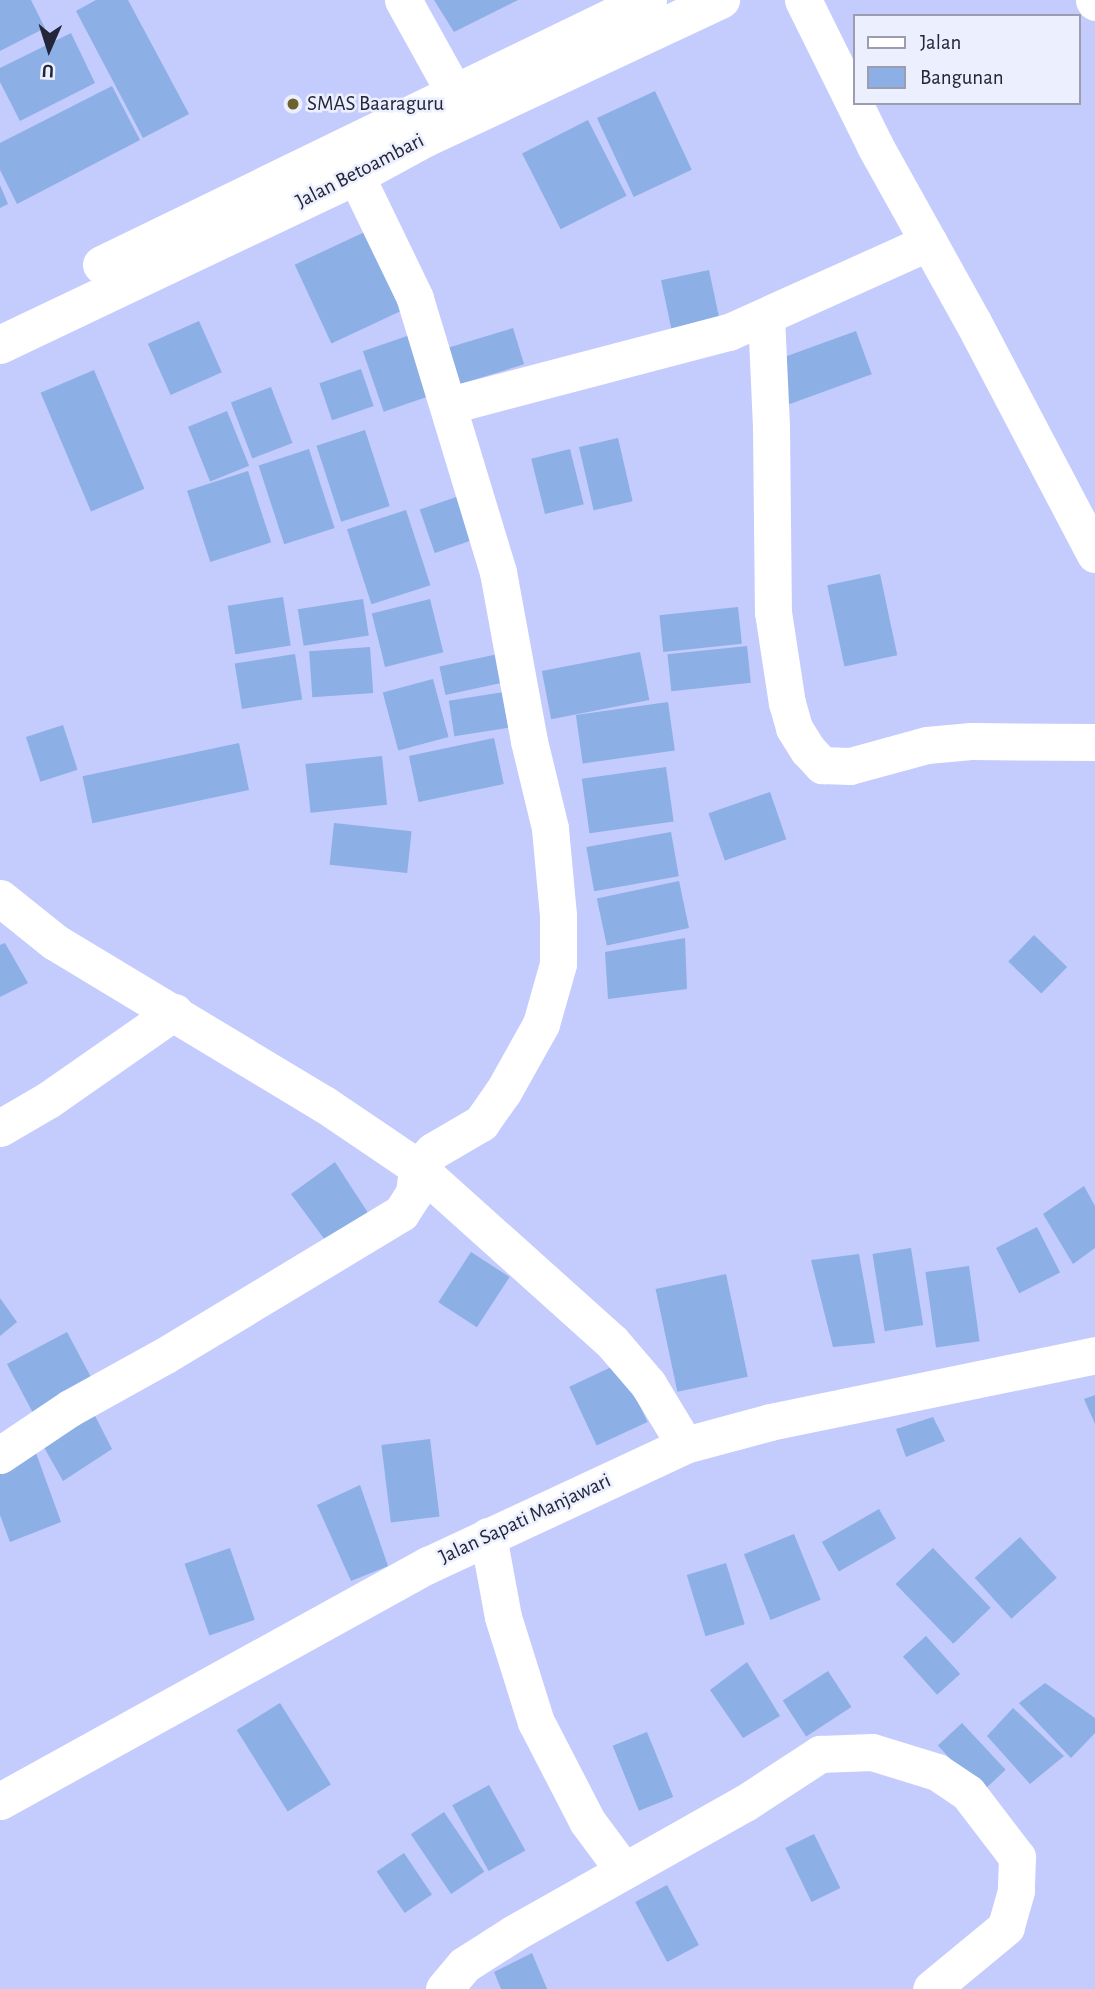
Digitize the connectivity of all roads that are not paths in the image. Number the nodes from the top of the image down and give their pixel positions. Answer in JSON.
{"nodes":[{"id":1,"x":403,"y":0,"type":"edge"},
{"id":2,"x":648,"y":0,"type":"edge"},
{"id":3,"x":721,"y":0,"type":"edge"},
{"id":4,"x":803,"y":0,"type":"edge"},
{"id":5,"x":454,"y":92,"type":"junction"},
{"id":6,"x":853,"y":101,"type":"edge"},
{"id":7,"x":855,"y":105,"type":"edge"},
{"id":8,"x":356,"y":176,"type":"junction"},
{"id":9,"x":929,"y":242,"type":"junction"},
{"id":10,"x":0,"y":315,"type":"edge"},
{"id":11,"x":766,"y":316,"type":"junction"},
{"id":12,"x":0,"y":345,"type":"edge"},
{"id":13,"x":450,"y":405,"type":"junction"},
{"id":14,"x":1095,"y":554,"type":"edge"},
{"id":15,"x":1095,"y":742,"type":"edge"},
{"id":16,"x":0,"y":898,"type":"edge"},
{"id":17,"x":174,"y":1012,"type":"junction"},
{"id":18,"x":0,"y":1128,"type":"edge"},
{"id":19,"x":417,"y":1167,"type":"junction"},
{"id":20,"x":1095,"y":1355,"type":"edge"},
{"id":21,"x":685,"y":1445,"type":"junction"},
{"id":22,"x":0,"y":1455,"type":"edge"},
{"id":23,"x":488,"y":1536,"type":"junction"},
{"id":24,"x":0,"y":1801,"type":"edge"},
{"id":25,"x":624,"y":1871,"type":"junction"},
{"id":26,"x":444,"y":1989,"type":"edge"},
{"id":27,"x":931,"y":1989,"type":"edge"}],
"edges":[{"from":1,"to":5,"type":"street"},
{"from":2,"to":5,"type":"main road","name":"Jalan Betoambari"},
{"from":3,"to":8,"type":"main road","name":"Jalan Betoambari"},
{"from":4,"to":6,"type":"street"},
{"from":5,"to":10,"type":"main road","name":"Jalan Betoambari"},
{"from":7,"to":9,"type":"street"},
{"from":8,"to":12,"type":"main road","name":"Jalan Betoambari"},
{"from":8,"to":13,"type":"street"},
{"from":9,"to":11,"type":"street"},
{"from":9,"to":14,"type":"street"},
{"from":11,"to":13,"type":"street"},
{"from":11,"to":15,"type":"street"},
{"from":13,"to":19,"type":"street"},
{"from":16,"to":17,"type":"street"},
{"from":17,"to":18,"type":"street"},
{"from":17,"to":19,"type":"street"},
{"from":19,"to":21,"type":"street"},
{"from":19,"to":22,"type":"street"},
{"from":20,"to":21,"type":"street","name":"Jalan Sapati Manjawari"},
{"from":21,"to":23,"type":"street","name":"Jalan Sapati Manjawari"},
{"from":23,"to":24,"type":"street","name":"Jalan Sapati Manjawari"},
{"from":23,"to":25,"type":"street"},
{"from":25,"to":26,"type":"street"},
{"from":25,"to":27,"type":"street"}]}
